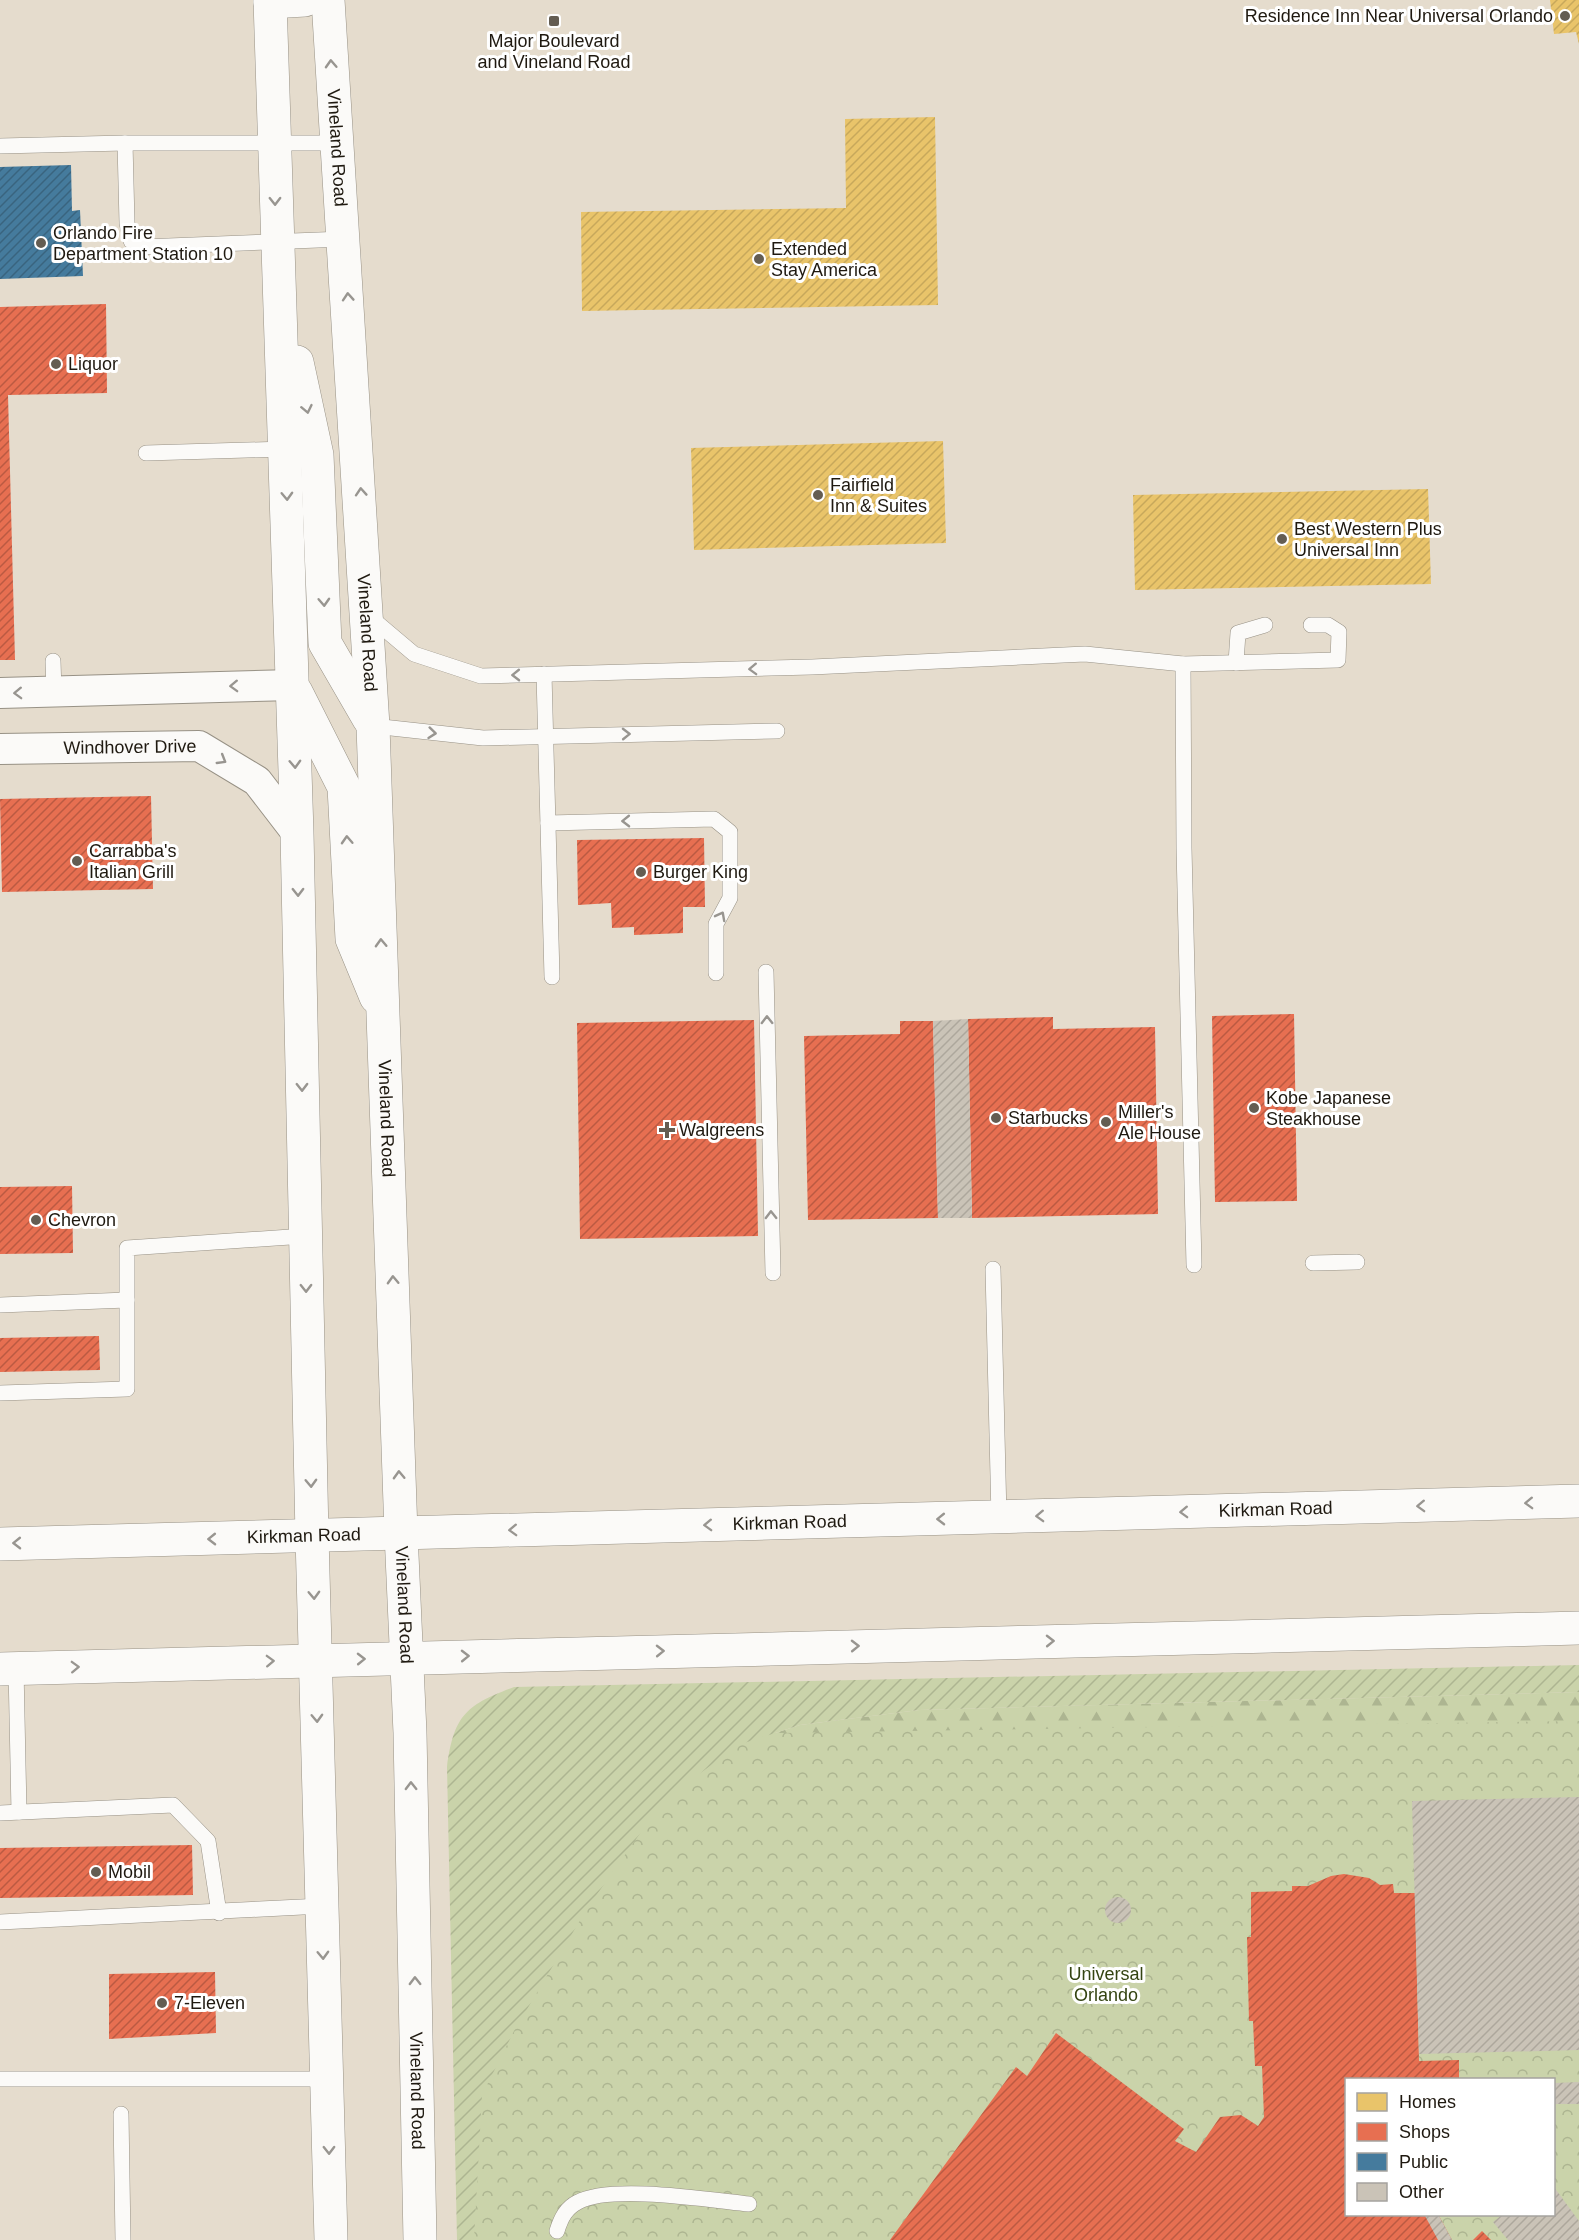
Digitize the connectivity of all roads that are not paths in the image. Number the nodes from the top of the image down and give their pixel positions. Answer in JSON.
{"nodes":[{"id":1,"x":305,"y":0,"type":"edge"},
{"id":2,"x":328,"y":0,"type":"edge"},
{"id":3,"x":270,"y":1,"type":"edge"},
{"id":4,"x":125,"y":143,"type":"junction"},
{"id":5,"x":274,"y":143,"type":"junction"},
{"id":6,"x":338,"y":143,"type":"junction"},
{"id":7,"x":0,"y":146,"type":"edge"},
{"id":8,"x":344,"y":239,"type":"junction"},
{"id":9,"x":277,"y":256,"type":"junction"},
{"id":10,"x":285,"y":449,"type":"junction"},
{"id":11,"x":146,"y":453,"type":"dead end"},
{"id":12,"x":367,"y":614,"type":"junction"},
{"id":13,"x":1265,"y":625,"type":"dead end"},
{"id":14,"x":1311,"y":625,"type":"dead end"},
{"id":15,"x":53,"y":661,"type":"dead end"},
{"id":16,"x":1236,"y":663,"type":"junction"},
{"id":17,"x":1183,"y":664,"type":"junction"},
{"id":18,"x":544,"y":674,"type":"junction"},
{"id":19,"x":292,"y":685,"type":"junction"},
{"id":20,"x":54,"y":692,"type":"junction"},
{"id":21,"x":0,"y":693,"type":"edge"},
{"id":22,"x":374,"y":726,"type":"junction"},
{"id":23,"x":777,"y":730,"type":"dead end"},
{"id":24,"x":545,"y":736,"type":"junction"},
{"id":25,"x":0,"y":749,"type":"edge"},
{"id":26,"x":548,"y":823,"type":"junction"},
{"id":27,"x":297,"y":833,"type":"junction"},
{"id":28,"x":766,"y":972,"type":"dead end"},
{"id":29,"x":716,"y":973,"type":"dead end"},
{"id":30,"x":552,"y":977,"type":"dead end"},
{"id":31,"x":384,"y":1018,"type":"junction"},
{"id":32,"x":305,"y":1236,"type":"junction"},
{"id":33,"x":1357,"y":1262,"type":"dead end"},
{"id":34,"x":1313,"y":1263,"type":"dead end"},
{"id":35,"x":1194,"y":1265,"type":"dead end"},
{"id":36,"x":993,"y":1269,"type":"dead end"},
{"id":37,"x":773,"y":1273,"type":"dead end"},
{"id":38,"x":127,"y":1300,"type":"junction"},
{"id":39,"x":0,"y":1305,"type":"edge"},
{"id":40,"x":0,"y":1393,"type":"edge"},
{"id":41,"x":1579,"y":1501,"type":"edge"},
{"id":42,"x":999,"y":1517,"type":"junction"},
{"id":43,"x":401,"y":1533,"type":"junction"},
{"id":44,"x":312,"y":1536,"type":"junction"},
{"id":45,"x":0,"y":1544,"type":"edge"},
{"id":46,"x":1579,"y":1628,"type":"edge"},
{"id":47,"x":407,"y":1658,"type":"junction"},
{"id":48,"x":316,"y":1660,"type":"junction"},
{"id":49,"x":8,"y":1669,"type":"edge"},
{"id":50,"x":19,"y":1812,"type":"junction"},
{"id":51,"x":0,"y":1814,"type":"edge"},
{"id":52,"x":322,"y":1906,"type":"junction"},
{"id":53,"x":219,"y":1913,"type":"junction"},
{"id":54,"x":0,"y":1922,"type":"edge"},
{"id":55,"x":0,"y":2079,"type":"edge"},
{"id":56,"x":327,"y":2079,"type":"junction"},
{"id":57,"x":121,"y":2114,"type":"dead end"},
{"id":58,"x":749,"y":2204,"type":"dead end"},
{"id":59,"x":557,"y":2230,"type":"dead end"},
{"id":60,"x":123,"y":2240,"type":"edge"},
{"id":61,"x":331,"y":2240,"type":"edge"},
{"id":62,"x":420,"y":2240,"type":"edge"}],
"edges":[{"from":1,"to":3,"type":"main road"},
{"from":6,"to":2,"type":"main road","name":"Vineland Road","one_way":true},
{"from":3,"to":5,"type":"main road"},
{"from":4,"to":5,"type":"lane"},
{"from":4,"to":7,"type":"lane"},
{"from":4,"to":9,"type":"lane"},
{"from":5,"to":6,"type":"lane"},
{"from":5,"to":9,"type":"main road","one_way":true},
{"from":6,"to":8,"type":"main road","name":"Vineland Road"},
{"from":8,"to":9,"type":"lane"},
{"from":12,"to":8,"type":"main road","name":"Vineland Road","one_way":true},
{"from":9,"to":10,"type":"main road"},
{"from":9,"to":22,"type":"main road","one_way":true},
{"from":10,"to":11,"type":"lane"},
{"from":10,"to":19,"type":"main road","one_way":true},
{"from":18,"to":12,"type":"lane","one_way":true},
{"from":12,"to":22,"type":"main road","name":"Vineland Road"},
{"from":13,"to":16,"type":"lane"},
{"from":14,"to":16,"type":"lane"},
{"from":15,"to":20,"type":"lane"},
{"from":16,"to":17,"type":"lane"},
{"from":17,"to":18,"type":"lane","one_way":true},
{"from":17,"to":35,"type":"lane"},
{"from":18,"to":24,"type":"lane"},
{"from":19,"to":20,"type":"street","one_way":true},
{"from":19,"to":27,"type":"main road","one_way":true},
{"from":31,"to":19,"type":"main road","one_way":true},
{"from":20,"to":21,"type":"street","one_way":true},
{"from":22,"to":24,"type":"lane","one_way":true},
{"from":31,"to":22,"type":"main road","name":"Vineland Road","one_way":true},
{"from":24,"to":23,"type":"lane","one_way":true},
{"from":24,"to":26,"type":"lane"},
{"from":25,"to":27,"type":"street","name":"Windhover Drive","one_way":true},
{"from":29,"to":26,"type":"lane","one_way":true},
{"from":26,"to":30,"type":"lane"},
{"from":27,"to":32,"type":"main road","one_way":true},
{"from":37,"to":28,"type":"lane","one_way":true},
{"from":43,"to":31,"type":"main road","name":"Vineland Road","one_way":true},
{"from":32,"to":38,"type":"lane"},
{"from":32,"to":44,"type":"main road","one_way":true},
{"from":33,"to":34,"type":"lane"},
{"from":36,"to":42,"type":"lane"},
{"from":38,"to":39,"type":"lane"},
{"from":38,"to":40,"type":"lane"},
{"from":41,"to":42,"type":"main road","name":"Kirkman Road","one_way":true},
{"from":42,"to":43,"type":"main road","name":"Kirkman Road","one_way":true},
{"from":43,"to":44,"type":"main road","name":"Kirkman Road"},
{"from":43,"to":47,"type":"main road","name":"Vineland Road"},
{"from":44,"to":45,"type":"main road","name":"Kirkman Road","one_way":true},
{"from":44,"to":48,"type":"main road","one_way":true},
{"from":47,"to":46,"type":"main road","one_way":true},
{"from":48,"to":47,"type":"main road","one_way":true},
{"from":62,"to":47,"type":"main road","name":"Vineland Road","one_way":true},
{"from":49,"to":48,"type":"main road","one_way":true},
{"from":48,"to":52,"type":"main road","one_way":true},
{"from":49,"to":50,"type":"lane"},
{"from":50,"to":51,"type":"lane"},
{"from":50,"to":53,"type":"lane"},
{"from":52,"to":53,"type":"lane"},
{"from":52,"to":56,"type":"main road","one_way":true},
{"from":53,"to":54,"type":"lane"},
{"from":55,"to":56,"type":"lane"},
{"from":56,"to":61,"type":"main road","one_way":true},
{"from":57,"to":60,"type":"lane"},
{"from":58,"to":59,"type":"lane"}]}
